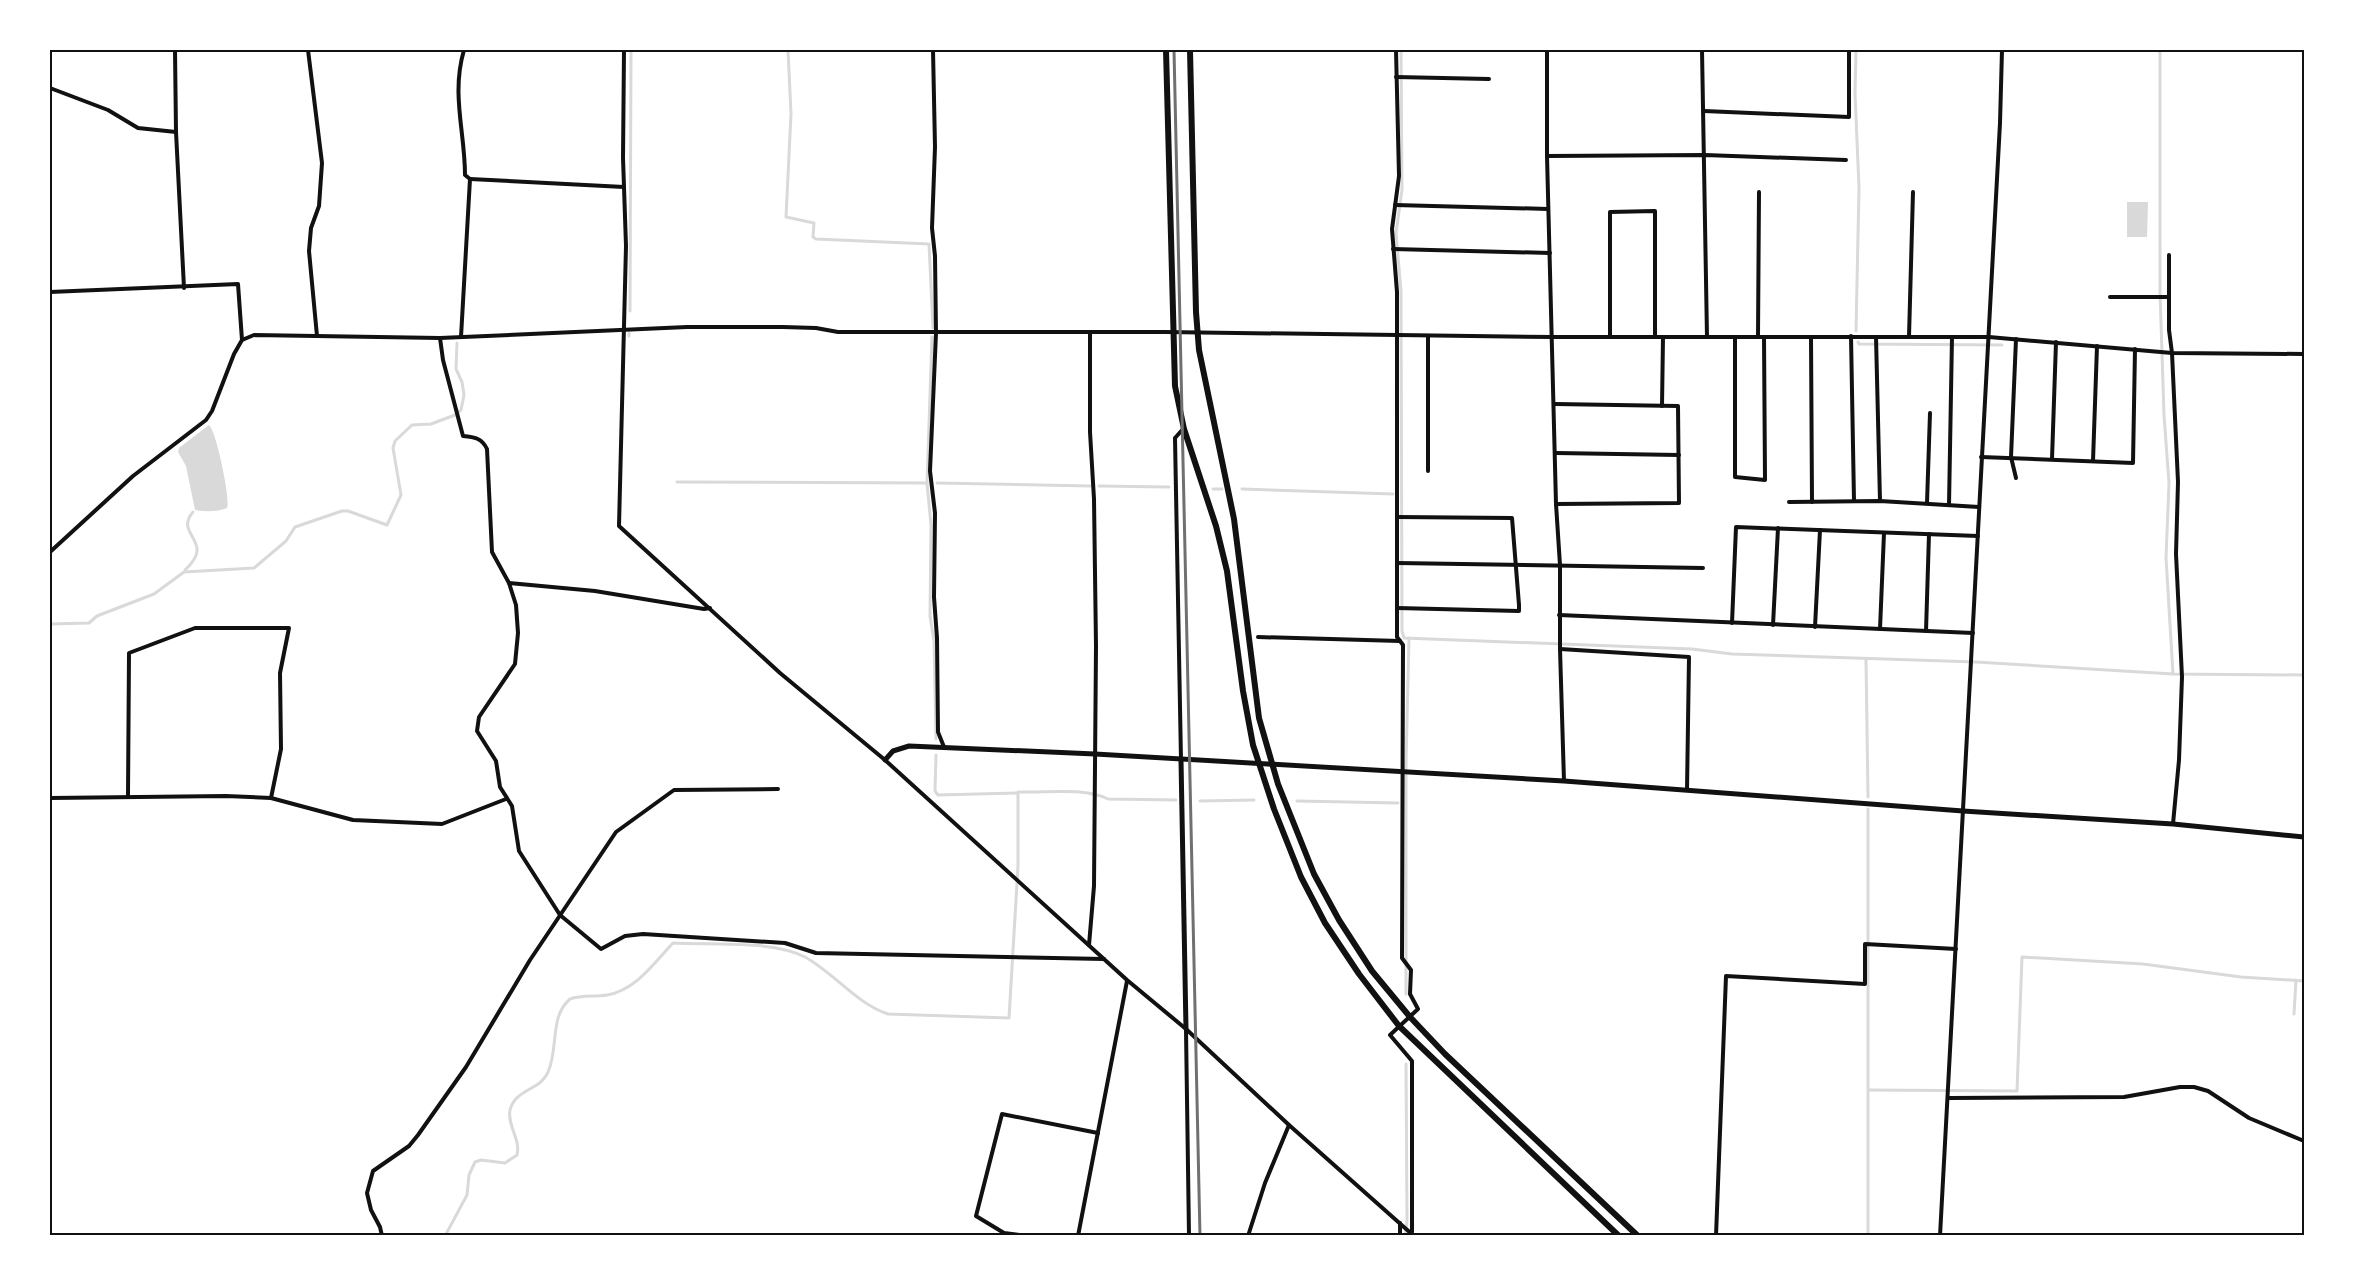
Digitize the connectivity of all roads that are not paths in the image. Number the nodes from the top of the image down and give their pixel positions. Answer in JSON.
{"nodes":[{"id":1,"x":175,"y":50,"type":"edge"},
{"id":2,"x":308,"y":50,"type":"edge"},
{"id":3,"x":464,"y":50,"type":"edge"},
{"id":4,"x":624,"y":50,"type":"edge"},
{"id":5,"x":933,"y":50,"type":"edge"},
{"id":6,"x":1166,"y":50,"type":"edge"},
{"id":7,"x":1190,"y":50,"type":"edge"},
{"id":8,"x":1396,"y":50,"type":"edge"},
{"id":9,"x":1547,"y":50,"type":"edge"},
{"id":10,"x":1702,"y":50,"type":"edge"},
{"id":11,"x":1849,"y":50,"type":"edge"},
{"id":12,"x":2002,"y":50,"type":"edge"},
{"id":13,"x":1399,"y":78,"type":"junction"},
{"id":14,"x":1489,"y":79,"type":"dead end"},
{"id":15,"x":50,"y":88,"type":"edge"},
{"id":16,"x":1704,"y":111,"type":"junction"},
{"id":17,"x":176,"y":132,"type":"junction"},
{"id":18,"x":1705,"y":155,"type":"junction"},
{"id":19,"x":1547,"y":156,"type":"junction"},
{"id":20,"x":1846,"y":160,"type":"dead end"},
{"id":21,"x":470,"y":179,"type":"junction"},
{"id":22,"x":624,"y":187,"type":"junction"},
{"id":23,"x":1759,"y":192,"type":"dead end"},
{"id":24,"x":1913,"y":192,"type":"dead end"},
{"id":25,"x":1398,"y":206,"type":"junction"},
{"id":26,"x":1548,"y":209,"type":"junction"},
{"id":27,"x":1396,"y":249,"type":"junction"},
{"id":28,"x":1550,"y":253,"type":"junction"},
{"id":29,"x":2169,"y":255,"type":"dead end"},
{"id":30,"x":184,"y":288,"type":"junction"},
{"id":31,"x":50,"y":292,"type":"edge"},
{"id":32,"x":2110,"y":297,"type":"dead end"},
{"id":33,"x":2167,"y":297,"type":"junction"},
{"id":34,"x":623,"y":330,"type":"junction"},
{"id":35,"x":1173,"y":332,"type":"junction"},
{"id":36,"x":936,"y":333,"type":"junction"},
{"id":37,"x":1090,"y":333,"type":"junction"},
{"id":38,"x":1197,"y":333,"type":"junction"},
{"id":39,"x":317,"y":336,"type":"junction"},
{"id":40,"x":1399,"y":336,"type":"junction"},
{"id":41,"x":1851,"y":336,"type":"junction"},
{"id":42,"x":461,"y":337,"type":"junction"},
{"id":43,"x":1428,"y":337,"type":"junction"},
{"id":44,"x":1553,"y":337,"type":"junction"},
{"id":45,"x":1610,"y":337,"type":"junction"},
{"id":46,"x":1655,"y":337,"type":"junction"},
{"id":47,"x":1663,"y":337,"type":"junction"},
{"id":48,"x":1707,"y":337,"type":"junction"},
{"id":49,"x":1735,"y":337,"type":"junction"},
{"id":50,"x":1758,"y":337,"type":"junction"},
{"id":51,"x":1764,"y":337,"type":"junction"},
{"id":52,"x":1810,"y":337,"type":"junction"},
{"id":53,"x":1909,"y":337,"type":"junction"},
{"id":54,"x":440,"y":338,"type":"junction"},
{"id":55,"x":2016,"y":339,"type":"junction"},
{"id":56,"x":242,"y":340,"type":"junction"},
{"id":57,"x":1876,"y":342,"type":"junction"},
{"id":58,"x":1952,"y":342,"type":"junction"},
{"id":59,"x":1989,"y":342,"type":"junction"},
{"id":60,"x":2056,"y":342,"type":"junction"},
{"id":61,"x":2097,"y":346,"type":"junction"},
{"id":62,"x":2135,"y":349,"type":"junction"},
{"id":63,"x":2172,"y":353,"type":"junction"},
{"id":64,"x":2304,"y":354,"type":"edge"},
{"id":65,"x":1555,"y":404,"type":"junction"},
{"id":66,"x":1662,"y":406,"type":"junction"},
{"id":67,"x":1930,"y":413,"type":"dead end"},
{"id":68,"x":1184,"y":429,"type":"junction"},
{"id":69,"x":1556,"y":453,"type":"junction"},
{"id":70,"x":1678,"y":455,"type":"junction"},
{"id":71,"x":1982,"y":457,"type":"junction"},
{"id":72,"x":2011,"y":457,"type":"junction"},
{"id":73,"x":2052,"y":459,"type":"junction"},
{"id":74,"x":2093,"y":461,"type":"junction"},
{"id":75,"x":1428,"y":471,"type":"dead end"},
{"id":76,"x":2016,"y":478,"type":"dead end"},
{"id":77,"x":1854,"y":501,"type":"junction"},
{"id":78,"x":1880,"y":501,"type":"junction"},
{"id":79,"x":1789,"y":502,"type":"dead end"},
{"id":80,"x":1812,"y":502,"type":"junction"},
{"id":81,"x":1927,"y":503,"type":"junction"},
{"id":82,"x":1556,"y":504,"type":"junction"},
{"id":83,"x":1949,"y":505,"type":"junction"},
{"id":84,"x":1979,"y":507,"type":"junction"},
{"id":85,"x":1400,"y":517,"type":"junction"},
{"id":86,"x":1778,"y":528,"type":"junction"},
{"id":87,"x":1820,"y":530,"type":"junction"},
{"id":88,"x":1884,"y":532,"type":"junction"},
{"id":89,"x":1929,"y":534,"type":"junction"},
{"id":90,"x":1978,"y":536,"type":"junction"},
{"id":91,"x":50,"y":552,"type":"edge"},
{"id":92,"x":1400,"y":563,"type":"junction"},
{"id":93,"x":1516,"y":565,"type":"junction"},
{"id":94,"x":1560,"y":565,"type":"junction"},
{"id":95,"x":1703,"y":568,"type":"dead end"},
{"id":96,"x":509,"y":583,"type":"junction"},
{"id":97,"x":710,"y":608,"type":"junction"},
{"id":98,"x":1400,"y":609,"type":"junction"},
{"id":99,"x":1559,"y":615,"type":"junction"},
{"id":100,"x":1732,"y":623,"type":"junction"},
{"id":101,"x":1773,"y":625,"type":"junction"},
{"id":102,"x":1815,"y":627,"type":"junction"},
{"id":103,"x":1880,"y":630,"type":"junction"},
{"id":104,"x":1926,"y":632,"type":"junction"},
{"id":105,"x":1972,"y":633,"type":"junction"},
{"id":106,"x":1258,"y":637,"type":"dead end"},
{"id":107,"x":1400,"y":641,"type":"junction"},
{"id":108,"x":1560,"y":649,"type":"junction"},
{"id":109,"x":944,"y":747,"type":"junction"},
{"id":110,"x":1095,"y":754,"type":"junction"},
{"id":111,"x":885,"y":760,"type":"junction"},
{"id":112,"x":1181,"y":760,"type":"junction"},
{"id":113,"x":1259,"y":765,"type":"junction"},
{"id":114,"x":1272,"y":765,"type":"junction"},
{"id":115,"x":1405,"y":772,"type":"junction"},
{"id":116,"x":1564,"y":781,"type":"junction"},
{"id":117,"x":778,"y":789,"type":"dead end"},
{"id":118,"x":1687,"y":790,"type":"junction"},
{"id":119,"x":128,"y":796,"type":"junction"},
{"id":120,"x":50,"y":798,"type":"edge"},
{"id":121,"x":271,"y":798,"type":"junction"},
{"id":122,"x":506,"y":799,"type":"junction"},
{"id":123,"x":1963,"y":811,"type":"junction"},
{"id":124,"x":2173,"y":824,"type":"junction"},
{"id":125,"x":2304,"y":837,"type":"edge"},
{"id":126,"x":560,"y":915,"type":"junction"},
{"id":127,"x":1089,"y":945,"type":"junction"},
{"id":128,"x":1956,"y":950,"type":"junction"},
{"id":129,"x":1105,"y":959,"type":"junction"},
{"id":130,"x":1127,"y":980,"type":"junction"},
{"id":131,"x":1410,"y":1017,"type":"junction"},
{"id":132,"x":1398,"y":1026,"type":"junction"},
{"id":133,"x":1186,"y":1029,"type":"junction"},
{"id":134,"x":1948,"y":1098,"type":"junction"},
{"id":135,"x":1289,"y":1125,"type":"junction"},
{"id":136,"x":1098,"y":1133,"type":"junction"},
{"id":137,"x":2304,"y":1141,"type":"edge"},
{"id":138,"x":1402,"y":1224,"type":"junction"},
{"id":139,"x":1413,"y":1234,"type":"edge"},
{"id":140,"x":382,"y":1236,"type":"edge"},
{"id":141,"x":1027,"y":1236,"type":"edge"},
{"id":142,"x":1078,"y":1236,"type":"edge"},
{"id":143,"x":1189,"y":1236,"type":"edge"},
{"id":144,"x":1248,"y":1236,"type":"edge"},
{"id":145,"x":1400,"y":1236,"type":"edge"},
{"id":146,"x":1619,"y":1236,"type":"edge"},
{"id":147,"x":1638,"y":1236,"type":"edge"},
{"id":148,"x":1716,"y":1236,"type":"edge"},
{"id":149,"x":1940,"y":1236,"type":"edge"}],
"edges":[{"from":1,"to":17,"type":"street"},
{"from":2,"to":39,"type":"street"},
{"from":3,"to":21,"type":"street"},
{"from":4,"to":22,"type":"street"},
{"from":5,"to":36,"type":"street"},
{"from":6,"to":35,"type":"main road"},
{"from":7,"to":38,"type":"main road"},
{"from":8,"to":13,"type":"street"},
{"from":9,"to":19,"type":"street"},
{"from":10,"to":16,"type":"street"},
{"from":11,"to":16,"type":"street"},
{"from":12,"to":59,"type":"street"},
{"from":13,"to":14,"type":"street"},
{"from":13,"to":25,"type":"street"},
{"from":15,"to":17,"type":"street"},
{"from":16,"to":18,"type":"street"},
{"from":17,"to":30,"type":"street"},
{"from":18,"to":19,"type":"street"},
{"from":18,"to":20,"type":"street"},
{"from":18,"to":48,"type":"street"},
{"from":19,"to":26,"type":"street"},
{"from":21,"to":22,"type":"street"},
{"from":21,"to":42,"type":"street"},
{"from":22,"to":34,"type":"street"},
{"from":23,"to":50,"type":"street"},
{"from":24,"to":53,"type":"street"},
{"from":25,"to":26,"type":"street"},
{"from":25,"to":27,"type":"street"},
{"from":26,"to":28,"type":"street"},
{"from":27,"to":28,"type":"street"},
{"from":27,"to":40,"type":"street"},
{"from":28,"to":44,"type":"street"},
{"from":29,"to":33,"type":"street"},
{"from":30,"to":31,"type":"street"},
{"from":30,"to":56,"type":"street"},
{"from":32,"to":33,"type":"street"},
{"from":33,"to":63,"type":"street"},
{"from":34,"to":36,"type":"street"},
{"from":34,"to":42,"type":"street"},
{"from":34,"to":97,"type":"street"},
{"from":35,"to":37,"type":"street"},
{"from":35,"to":38,"type":"street"},
{"from":35,"to":68,"type":"main road"},
{"from":36,"to":37,"type":"street"},
{"from":36,"to":109,"type":"street"},
{"from":37,"to":110,"type":"street"},
{"from":38,"to":40,"type":"street"},
{"from":38,"to":114,"type":"main road"},
{"from":39,"to":54,"type":"street"},
{"from":39,"to":56,"type":"street"},
{"from":40,"to":43,"type":"street"},
{"from":40,"to":85,"type":"street"},
{"from":41,"to":52,"type":"street"},
{"from":41,"to":57,"type":"street"},
{"from":41,"to":77,"type":"street"},
{"from":42,"to":54,"type":"street"},
{"from":43,"to":44,"type":"street"},
{"from":43,"to":75,"type":"street"},
{"from":44,"to":45,"type":"street"},
{"from":44,"to":65,"type":"street"},
{"from":45,"to":46,"type":"street"},
{"from":45,"to":46,"type":"street"},
{"from":46,"to":47,"type":"street"},
{"from":47,"to":48,"type":"street"},
{"from":47,"to":66,"type":"street"},
{"from":48,"to":49,"type":"street"},
{"from":49,"to":50,"type":"street"},
{"from":49,"to":51,"type":"street"},
{"from":50,"to":51,"type":"street"},
{"from":51,"to":52,"type":"street"},
{"from":52,"to":80,"type":"street"},
{"from":53,"to":57,"type":"street"},
{"from":53,"to":58,"type":"street"},
{"from":54,"to":96,"type":"street"},
{"from":55,"to":59,"type":"street"},
{"from":55,"to":60,"type":"street"},
{"from":55,"to":72,"type":"street"},
{"from":56,"to":91,"type":"street"},
{"from":57,"to":78,"type":"street"},
{"from":58,"to":59,"type":"street"},
{"from":58,"to":83,"type":"street"},
{"from":59,"to":71,"type":"street"},
{"from":60,"to":61,"type":"street"},
{"from":60,"to":73,"type":"street"},
{"from":61,"to":62,"type":"street"},
{"from":61,"to":74,"type":"street"},
{"from":62,"to":63,"type":"street"},
{"from":62,"to":74,"type":"street"},
{"from":63,"to":64,"type":"street"},
{"from":63,"to":124,"type":"street"},
{"from":65,"to":66,"type":"street"},
{"from":65,"to":69,"type":"street"},
{"from":66,"to":70,"type":"street"},
{"from":67,"to":81,"type":"street"},
{"from":68,"to":112,"type":"street"},
{"from":68,"to":113,"type":"main road"},
{"from":69,"to":70,"type":"street"},
{"from":69,"to":82,"type":"street"},
{"from":70,"to":82,"type":"street"},
{"from":71,"to":72,"type":"street"},
{"from":71,"to":84,"type":"street"},
{"from":72,"to":73,"type":"street"},
{"from":72,"to":76,"type":"street"},
{"from":73,"to":74,"type":"street"},
{"from":77,"to":78,"type":"street"},
{"from":77,"to":80,"type":"street"},
{"from":78,"to":81,"type":"street"},
{"from":79,"to":80,"type":"street"},
{"from":81,"to":83,"type":"street"},
{"from":82,"to":94,"type":"street"},
{"from":83,"to":84,"type":"street"},
{"from":84,"to":90,"type":"street"},
{"from":85,"to":92,"type":"street"},
{"from":85,"to":93,"type":"street"},
{"from":86,"to":87,"type":"street"},
{"from":86,"to":100,"type":"street"},
{"from":86,"to":101,"type":"street"},
{"from":87,"to":88,"type":"street"},
{"from":87,"to":102,"type":"street"},
{"from":88,"to":89,"type":"street"},
{"from":88,"to":103,"type":"street"},
{"from":89,"to":90,"type":"street"},
{"from":89,"to":104,"type":"street"},
{"from":90,"to":105,"type":"street"},
{"from":92,"to":93,"type":"street"},
{"from":92,"to":98,"type":"street"},
{"from":93,"to":94,"type":"street"},
{"from":93,"to":98,"type":"street"},
{"from":94,"to":95,"type":"street"},
{"from":94,"to":99,"type":"street"},
{"from":96,"to":97,"type":"street"},
{"from":96,"to":122,"type":"street"},
{"from":97,"to":111,"type":"street"},
{"from":98,"to":107,"type":"street"},
{"from":99,"to":100,"type":"street"},
{"from":99,"to":108,"type":"street"},
{"from":100,"to":101,"type":"street"},
{"from":101,"to":102,"type":"street"},
{"from":102,"to":103,"type":"street"},
{"from":103,"to":104,"type":"street"},
{"from":104,"to":105,"type":"street"},
{"from":105,"to":123,"type":"street"},
{"from":106,"to":107,"type":"street"},
{"from":107,"to":115,"type":"street"},
{"from":108,"to":116,"type":"street"},
{"from":108,"to":118,"type":"street"},
{"from":109,"to":110,"type":"street"},
{"from":109,"to":111,"type":"street"},
{"from":110,"to":112,"type":"street"},
{"from":110,"to":127,"type":"street"},
{"from":111,"to":127,"type":"street"},
{"from":112,"to":113,"type":"street"},
{"from":112,"to":133,"type":"street"},
{"from":113,"to":114,"type":"street"},
{"from":113,"to":132,"type":"main road"},
{"from":114,"to":115,"type":"street"},
{"from":114,"to":131,"type":"main road"},
{"from":115,"to":116,"type":"street"},
{"from":115,"to":131,"type":"street"},
{"from":116,"to":118,"type":"street"},
{"from":117,"to":126,"type":"street"},
{"from":118,"to":123,"type":"street"},
{"from":119,"to":120,"type":"street"},
{"from":119,"to":121,"type":"street"},
{"from":119,"to":121,"type":"street"},
{"from":121,"to":122,"type":"street"},
{"from":122,"to":126,"type":"street"},
{"from":123,"to":124,"type":"street"},
{"from":123,"to":128,"type":"street"},
{"from":124,"to":125,"type":"street"},
{"from":126,"to":129,"type":"street"},
{"from":126,"to":140,"type":"street"},
{"from":127,"to":129,"type":"street"},
{"from":128,"to":134,"type":"street"},
{"from":128,"to":148,"type":"street"},
{"from":129,"to":130,"type":"street"},
{"from":130,"to":133,"type":"street"},
{"from":130,"to":136,"type":"street"},
{"from":131,"to":132,"type":"street"},
{"from":131,"to":147,"type":"main road"},
{"from":132,"to":139,"type":"street"},
{"from":132,"to":146,"type":"main road"},
{"from":133,"to":135,"type":"street"},
{"from":133,"to":143,"type":"street"},
{"from":134,"to":137,"type":"street"},
{"from":134,"to":149,"type":"street"},
{"from":135,"to":138,"type":"street"},
{"from":135,"to":144,"type":"street"},
{"from":136,"to":141,"type":"street"},
{"from":136,"to":142,"type":"street"},
{"from":138,"to":139,"type":"street"},
{"from":138,"to":145,"type":"street"}]}
